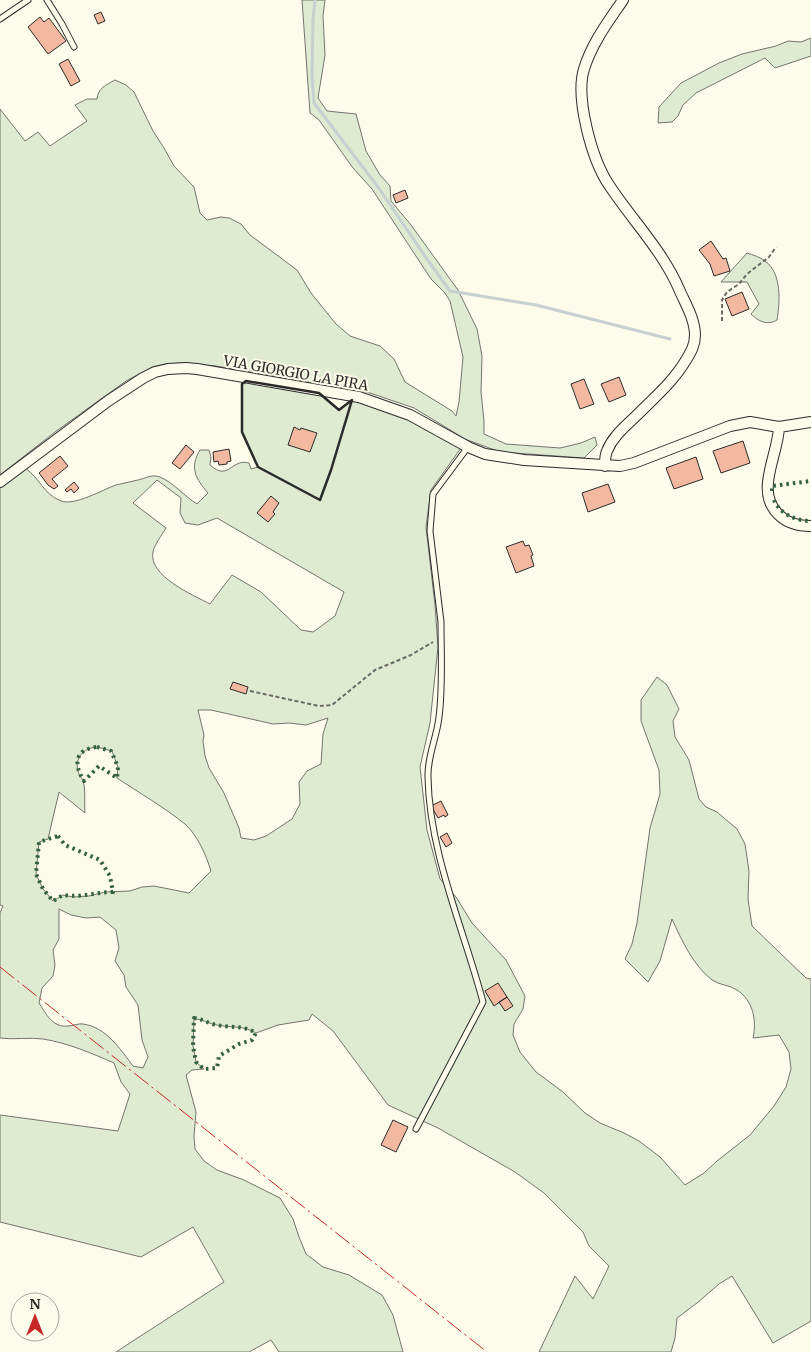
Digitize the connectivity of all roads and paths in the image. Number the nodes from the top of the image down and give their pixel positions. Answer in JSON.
{"nodes":[{"id":1,"x":28,"y":0,"type":"edge"},
{"id":2,"x":47,"y":0,"type":"edge"},
{"id":3,"x":623,"y":0,"type":"edge"},
{"id":4,"x":0,"y":19,"type":"edge"},
{"id":5,"x":74,"y":47,"type":"dead end"},
{"id":6,"x":776,"y":246,"type":"dead end"},
{"id":7,"x":722,"y":321,"type":"dead end"},
{"id":8,"x":811,"y":422,"type":"edge"},
{"id":9,"x":780,"y":427,"type":"junction"},
{"id":10,"x":468,"y":447,"type":"junction"},
{"id":11,"x":605,"y":466,"type":"junction"},
{"id":12,"x":0,"y":482,"type":"edge"},
{"id":13,"x":811,"y":526,"type":"edge"},
{"id":14,"x":441,"y":636,"type":"junction"},
{"id":15,"x":250,"y":691,"type":"dead end"},
{"id":16,"x":416,"y":1129,"type":"dead end"}],
"edges":[{"from":1,"to":4,"type":"lane"},
{"from":2,"to":5,"type":"lane"},
{"from":3,"to":11,"type":"street"},
{"from":6,"to":7,"type":"path"},
{"from":8,"to":9,"type":"street","name":"VIA GIORGIO LA PIRA"},
{"from":9,"to":11,"type":"street","name":"VIA GIORGIO LA PIRA"},
{"from":9,"to":13,"type":"street"},
{"from":10,"to":11,"type":"street","name":"VIA GIORGIO LA PIRA"},
{"from":10,"to":12,"type":"street","name":"VIA GIORGIO LA PIRA"},
{"from":10,"to":14,"type":"lane"},
{"from":14,"to":15,"type":"path"},
{"from":14,"to":16,"type":"lane"}]}
